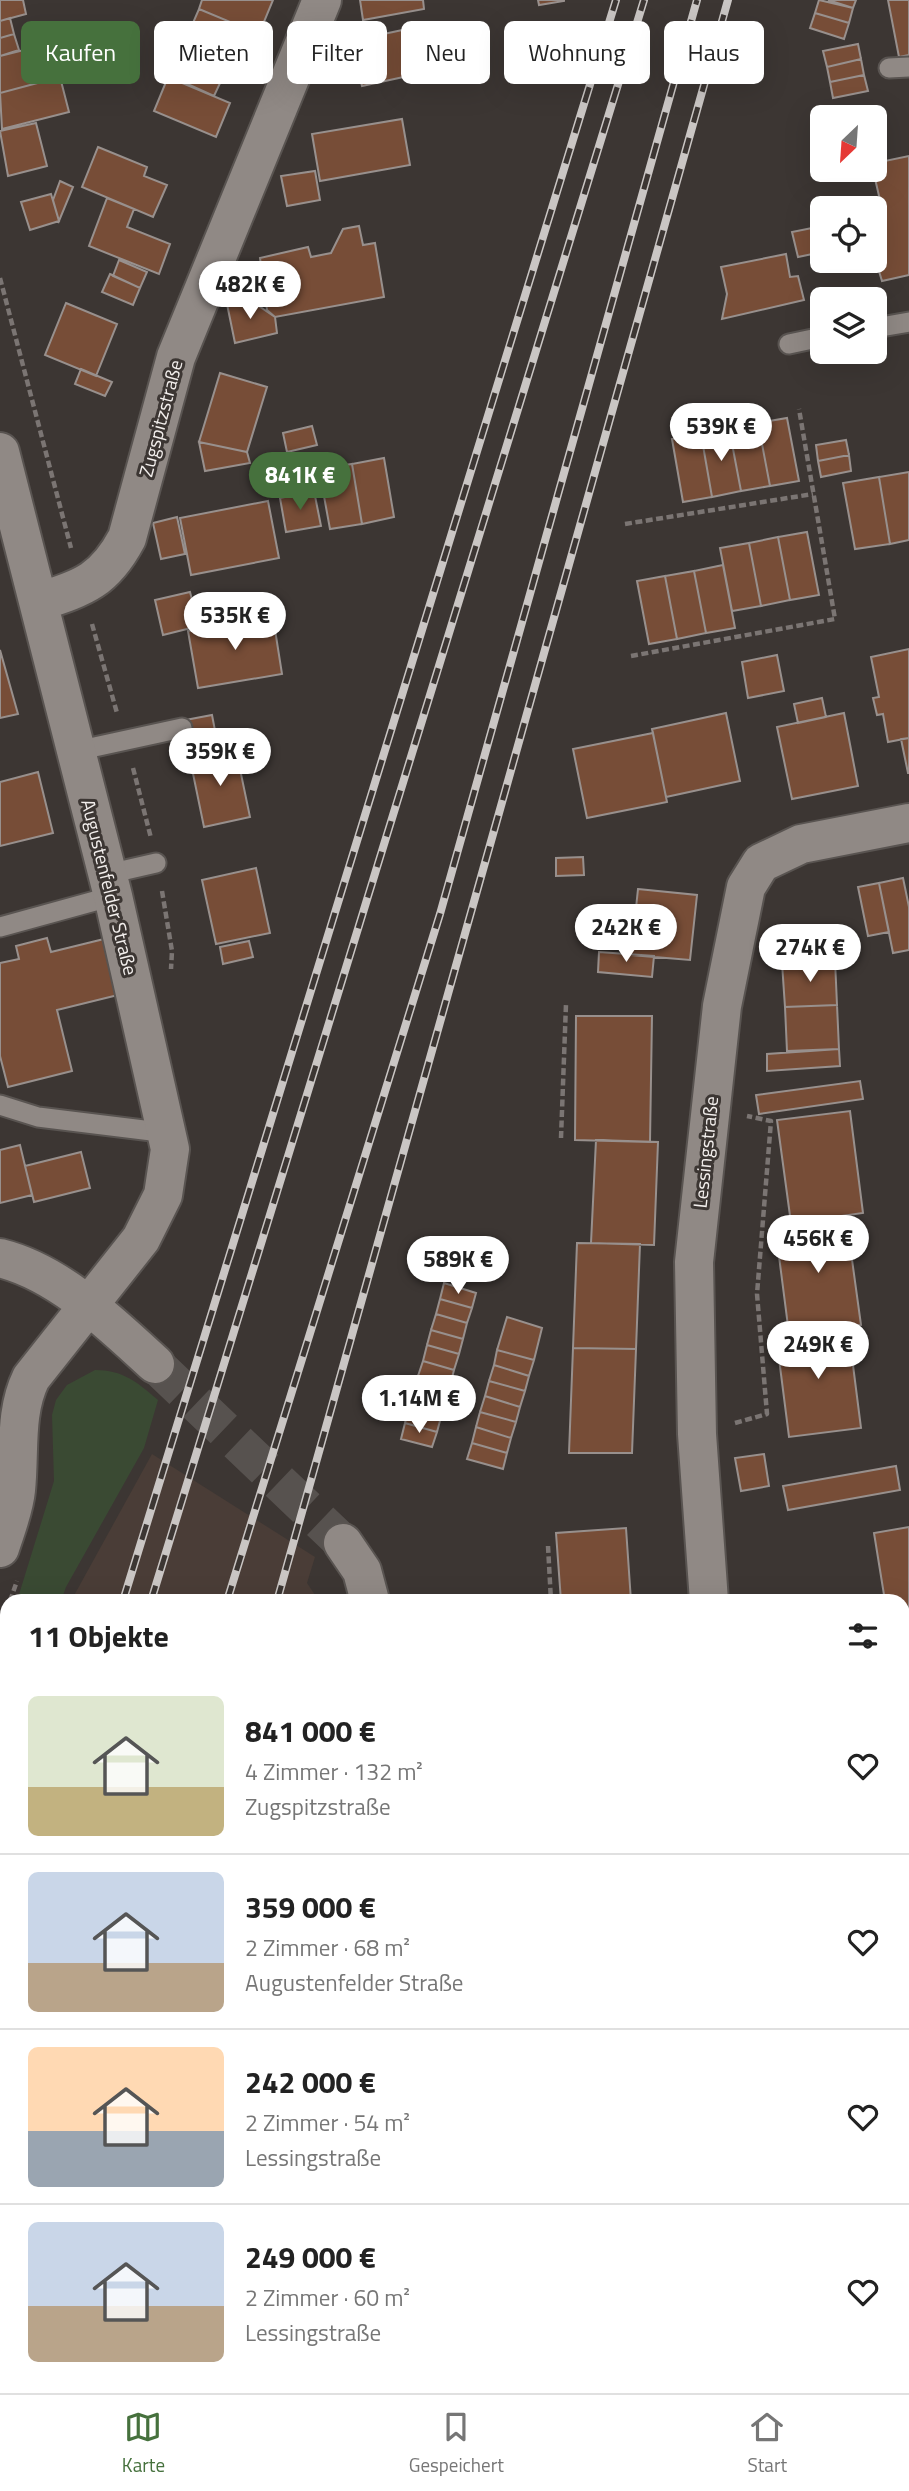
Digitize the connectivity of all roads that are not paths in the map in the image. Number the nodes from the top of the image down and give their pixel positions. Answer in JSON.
{"nodes":[{"id":1,"x":322,"y":0,"type":"edge"},
{"id":2,"x":909,"y":66,"type":"edge"},
{"id":3,"x":889,"y":68,"type":"dead end"},
{"id":4,"x":909,"y":322,"type":"edge"},
{"id":5,"x":887,"y":326,"type":"edge"},
{"id":6,"x":810,"y":340,"type":"edge"},
{"id":7,"x":789,"y":344,"type":"dead end"},
{"id":8,"x":0,"y":452,"type":"edge"},
{"id":9,"x":40,"y":602,"type":"junction"},
{"id":10,"x":182,"y":728,"type":"dead end"},
{"id":11,"x":76,"y":751,"type":"junction"},
{"id":12,"x":909,"y":823,"type":"edge"},
{"id":13,"x":156,"y":863,"type":"road end"},
{"id":14,"x":110,"y":885,"type":"junction"},
{"id":15,"x":0,"y":927,"type":"edge"},
{"id":16,"x":0,"y":1105,"type":"edge"},
{"id":17,"x":168,"y":1133,"type":"junction"},
{"id":18,"x":0,"y":1258,"type":"edge"},
{"id":19,"x":90,"y":1306,"type":"junction"},
{"id":20,"x":155,"y":1364,"type":"tunnel mouth"},
{"id":21,"x":343,"y":1543,"type":"tunnel mouth"},
{"id":22,"x":9,"y":1563,"type":"edge"},
{"id":23,"x":368,"y":1594,"type":"edge"},
{"id":24,"x":708,"y":1594,"type":"edge"}],
"edges":[{"from":1,"to":9,"type":"street","name":"Zugspitzstraße"},
{"from":2,"to":3,"type":"lane"},
{"from":4,"to":5,"type":"lane"},
{"from":6,"to":7,"type":"lane"},
{"from":8,"to":9,"type":"street","name":"Augustenfelder Straße"},
{"from":9,"to":11,"type":"street","name":"Augustenfelder Straße"},
{"from":10,"to":11,"type":"lane"},
{"from":11,"to":14,"type":"street","name":"Augustenfelder Straße"},
{"from":12,"to":24,"type":"street","name":"Lessingstraße"},
{"from":13,"to":14,"type":"lane"},
{"from":14,"to":15,"type":"lane"},
{"from":14,"to":17,"type":"street","name":"Augustenfelder Straße"},
{"from":16,"to":17,"type":"lane"},
{"from":17,"to":19,"type":"street","name":"Augustenfelder Straße"},
{"from":18,"to":19,"type":"street"},
{"from":19,"to":20,"type":"street"},
{"from":19,"to":22,"type":"street","name":"Augustenfelder Straße"},
{"from":21,"to":23,"type":"street"}]}
